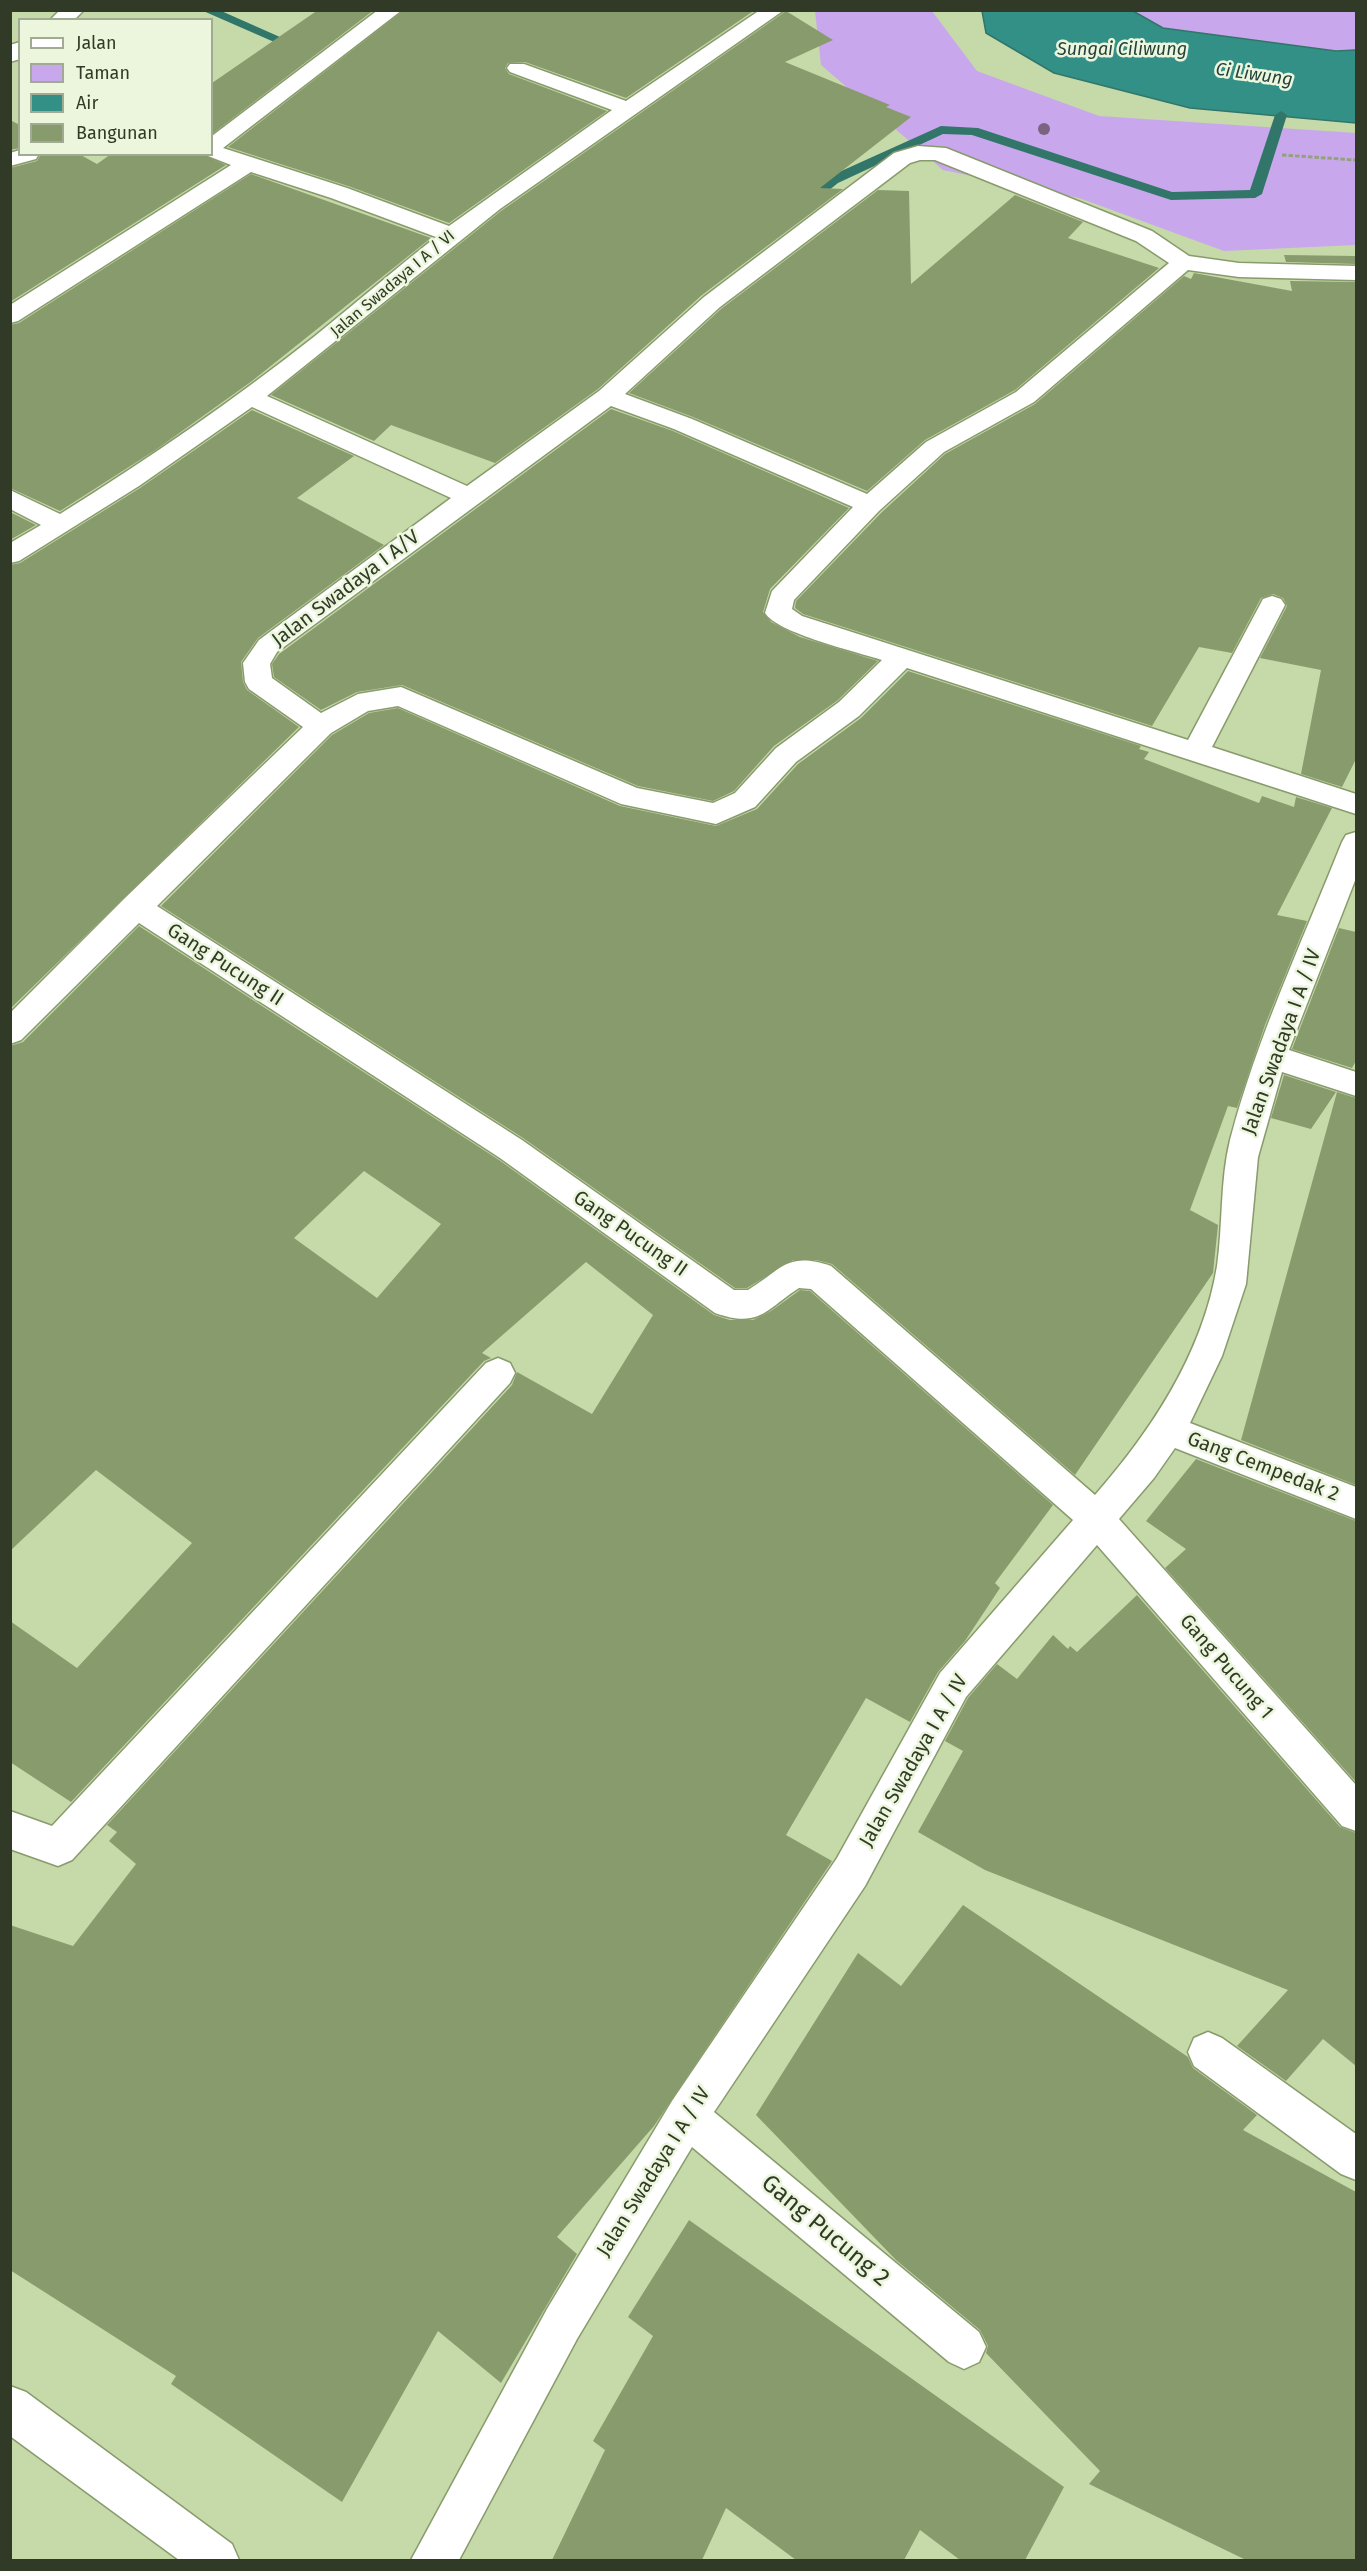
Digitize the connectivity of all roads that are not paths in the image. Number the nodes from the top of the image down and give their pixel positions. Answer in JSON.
{"nodes":[{"id":1,"x":392,"y":10,"type":"edge"},
{"id":2,"x":774,"y":10,"type":"edge"},
{"id":3,"x":517,"y":68,"type":"dead end"},
{"id":4,"x":627,"y":108,"type":"junction"},
{"id":5,"x":213,"y":145,"type":"edge"},
{"id":6,"x":213,"y":152,"type":"edge"},
{"id":7,"x":246,"y":165,"type":"junction"},
{"id":8,"x":452,"y":235,"type":"junction"},
{"id":9,"x":1183,"y":262,"type":"junction"},
{"id":10,"x":1356,"y":273,"type":"edge"},
{"id":11,"x":10,"y":316,"type":"edge"},
{"id":12,"x":609,"y":396,"type":"junction"},
{"id":13,"x":250,"y":397,"type":"junction"},
{"id":14,"x":469,"y":496,"type":"junction"},
{"id":15,"x":10,"y":498,"type":"edge"},
{"id":16,"x":870,"y":506,"type":"junction"},
{"id":17,"x":61,"y":525,"type":"junction"},
{"id":18,"x":10,"y":555,"type":"edge"},
{"id":19,"x":1272,"y":605,"type":"dead end"},
{"id":20,"x":902,"y":657,"type":"junction"},
{"id":21,"x":321,"y":726,"type":"junction"},
{"id":22,"x":1195,"y":753,"type":"junction"},
{"id":23,"x":1356,"y":804,"type":"edge"},
{"id":24,"x":1356,"y":842,"type":"edge"},
{"id":25,"x":135,"y":906,"type":"junction"},
{"id":26,"x":10,"y":1032,"type":"edge"},
{"id":27,"x":1273,"y":1057,"type":"junction"},
{"id":28,"x":1356,"y":1084,"type":"edge"},
{"id":29,"x":498,"y":1373,"type":"dead end"},
{"id":30,"x":1169,"y":1430,"type":"junction"},
{"id":31,"x":1356,"y":1503,"type":"edge"},
{"id":32,"x":1097,"y":1520,"type":"junction"},
{"id":33,"x":1356,"y":1813,"type":"edge"},
{"id":34,"x":10,"y":1830,"type":"edge"},
{"id":35,"x":1208,"y":2052,"type":"dead end"},
{"id":36,"x":687,"y":2116,"type":"junction"},
{"id":37,"x":1356,"y":2159,"type":"edge"},
{"id":38,"x":964,"y":2347,"type":"dead end"},
{"id":39,"x":10,"y":2408,"type":"edge"},
{"id":40,"x":216,"y":2560,"type":"edge"},
{"id":41,"x":434,"y":2560,"type":"edge"}],
"edges":[{"from":1,"to":5,"type":"street"},
{"from":2,"to":4,"type":"street","name":"Jalan Swadaya I A / VI"},
{"from":3,"to":4,"type":"street"},
{"from":4,"to":8,"type":"street","name":"Jalan Swadaya I A / VI"},
{"from":6,"to":7,"type":"street"},
{"from":7,"to":8,"type":"street"},
{"from":7,"to":11,"type":"street"},
{"from":8,"to":13,"type":"street","name":"Jalan Swadaya I A / VI"},
{"from":9,"to":10,"type":"street"},
{"from":9,"to":12,"type":"street","name":"Jalan Swadaya I A/V"},
{"from":9,"to":16,"type":"street"},
{"from":12,"to":14,"type":"street","name":"Jalan Swadaya I A/V"},
{"from":12,"to":16,"type":"street"},
{"from":13,"to":14,"type":"street"},
{"from":13,"to":17,"type":"street","name":"Jalan Swadaya I A / VI"},
{"from":14,"to":21,"type":"street","name":"Jalan Swadaya I A/V"},
{"from":15,"to":17,"type":"street"},
{"from":16,"to":20,"type":"street"},
{"from":17,"to":18,"type":"street","name":"Jalan Swadaya I A / VI"},
{"from":19,"to":22,"type":"street"},
{"from":20,"to":21,"type":"street"},
{"from":20,"to":22,"type":"street"},
{"from":21,"to":25,"type":"street"},
{"from":22,"to":23,"type":"street"},
{"from":24,"to":27,"type":"street","name":"Jalan Swadaya I A / IV"},
{"from":25,"to":26,"type":"street"},
{"from":25,"to":32,"type":"street","name":"Gang Pucung II"},
{"from":27,"to":28,"type":"street"},
{"from":27,"to":30,"type":"street","name":"Jalan Swadaya I A / IV"},
{"from":29,"to":34,"type":"street"},
{"from":30,"to":31,"type":"street","name":"Gang Cempedak 2"},
{"from":30,"to":32,"type":"street","name":"Jalan Swadaya I A / IV"},
{"from":32,"to":33,"type":"street","name":"Gang Pucung 1"},
{"from":32,"to":36,"type":"street","name":"Jalan Swadaya I A / IV"},
{"from":35,"to":37,"type":"street"},
{"from":36,"to":38,"type":"street","name":"Gang Pucung 2"},
{"from":36,"to":41,"type":"street","name":"Jalan Swadaya I A / IV"},
{"from":39,"to":40,"type":"street"}]}
